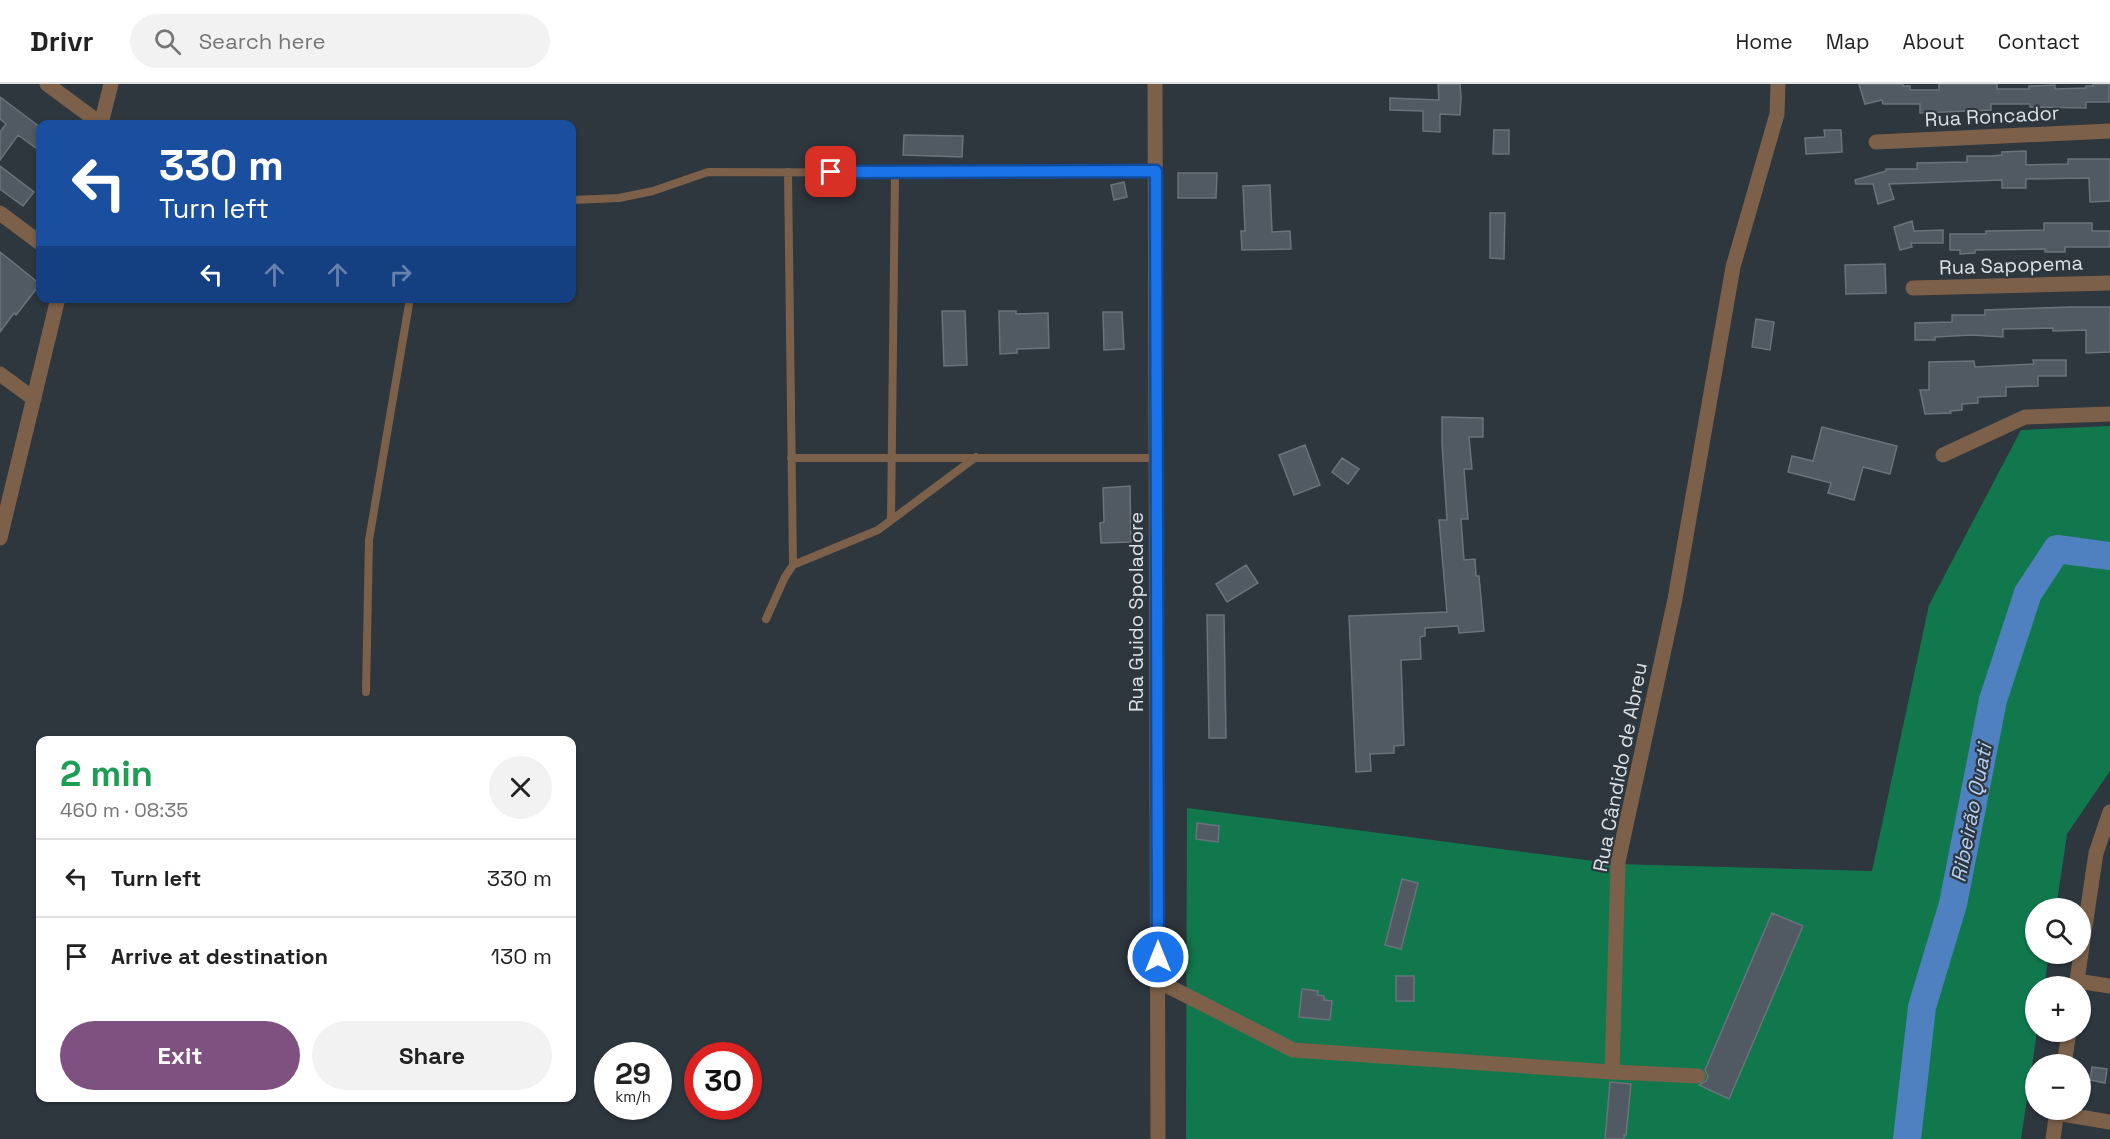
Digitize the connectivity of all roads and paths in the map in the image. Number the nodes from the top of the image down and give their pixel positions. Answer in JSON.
{"nodes":[{"id":1,"x":47,"y":84,"type":"edge"},
{"id":2,"x":111,"y":84,"type":"edge"},
{"id":3,"x":1155,"y":84,"type":"edge"},
{"id":4,"x":1778,"y":84,"type":"edge"},
{"id":5,"x":96,"y":120,"type":"edge"},
{"id":6,"x":102,"y":120,"type":"edge"},
{"id":7,"x":2110,"y":131,"type":"edge"},
{"id":8,"x":1876,"y":142,"type":"dead end"},
{"id":9,"x":1156,"y":171,"type":"junction"},
{"id":10,"x":788,"y":172,"type":"junction"},
{"id":11,"x":895,"y":173,"type":"junction"},
{"id":12,"x":576,"y":200,"type":"edge"},
{"id":13,"x":0,"y":213,"type":"edge"},
{"id":14,"x":36,"y":240,"type":"edge"},
{"id":15,"x":2110,"y":283,"type":"edge"},
{"id":16,"x":1914,"y":288,"type":"dead end"},
{"id":17,"x":57,"y":303,"type":"edge"},
{"id":18,"x":409,"y":303,"type":"edge"},
{"id":19,"x":0,"y":374,"type":"edge"},
{"id":20,"x":34,"y":399,"type":"junction"},
{"id":21,"x":2110,"y":414,"type":"edge"},
{"id":22,"x":1942,"y":455,"type":"dead end"},
{"id":23,"x":892,"y":457,"type":"junction"},
{"id":24,"x":976,"y":457,"type":"junction"},
{"id":25,"x":791,"y":458,"type":"junction"},
{"id":26,"x":1156,"y":458,"type":"junction"},
{"id":27,"x":891,"y":520,"type":"junction"},
{"id":28,"x":0,"y":538,"type":"edge"},
{"id":29,"x":793,"y":565,"type":"junction"},
{"id":30,"x":765,"y":620,"type":"dead end"},
{"id":31,"x":366,"y":692,"type":"dead end"},
{"id":32,"x":2110,"y":812,"type":"edge"},
{"id":33,"x":2103,"y":854,"type":"edge"},
{"id":34,"x":2078,"y":976,"type":"edge"},
{"id":35,"x":1158,"y":981,"type":"junction"},
{"id":36,"x":2091,"y":985,"type":"edge"},
{"id":37,"x":2110,"y":986,"type":"edge"},
{"id":38,"x":1612,"y":1072,"type":"junction"},
{"id":39,"x":1698,"y":1076,"type":"dead end"},
{"id":40,"x":2091,"y":1118,"type":"edge"},
{"id":41,"x":2056,"y":1120,"type":"edge"},
{"id":42,"x":2110,"y":1122,"type":"edge"},
{"id":43,"x":1158,"y":1139,"type":"edge"},
{"id":44,"x":2052,"y":1139,"type":"edge"}],
"edges":[{"from":1,"to":5,"type":"street"},
{"from":2,"to":6,"type":"street"},
{"from":3,"to":9,"type":"street","name":"Rua Guido Spoladore"},
{"from":4,"to":38,"type":"street","name":"Rua Cândido de Abreu"},
{"from":7,"to":8,"type":"street","name":"Rua Roncador"},
{"from":9,"to":11,"type":"lane"},
{"from":9,"to":26,"type":"street","name":"Rua Guido Spoladore"},
{"from":10,"to":11,"type":"lane"},
{"from":10,"to":12,"type":"lane"},
{"from":10,"to":25,"type":"lane"},
{"from":11,"to":23,"type":"lane"},
{"from":13,"to":14,"type":"street"},
{"from":15,"to":16,"type":"street","name":"Rua Sapopema"},
{"from":17,"to":20,"type":"street"},
{"from":18,"to":31,"type":"lane"},
{"from":19,"to":20,"type":"street"},
{"from":20,"to":28,"type":"street"},
{"from":21,"to":22,"type":"street"},
{"from":23,"to":24,"type":"lane"},
{"from":23,"to":25,"type":"lane"},
{"from":23,"to":27,"type":"lane"},
{"from":24,"to":26,"type":"lane"},
{"from":24,"to":27,"type":"lane"},
{"from":25,"to":29,"type":"lane"},
{"from":26,"to":35,"type":"street","name":"Rua Guido Spoladore"},
{"from":27,"to":29,"type":"lane"},
{"from":29,"to":30,"type":"lane"},
{"from":32,"to":33,"type":"street"},
{"from":33,"to":34,"type":"street"},
{"from":35,"to":38,"type":"street"},
{"from":35,"to":43,"type":"street","name":"Rua Guido Spoladore"},
{"from":36,"to":37,"type":"street"},
{"from":38,"to":39,"type":"street"},
{"from":40,"to":42,"type":"street"},
{"from":41,"to":44,"type":"street"}]}
